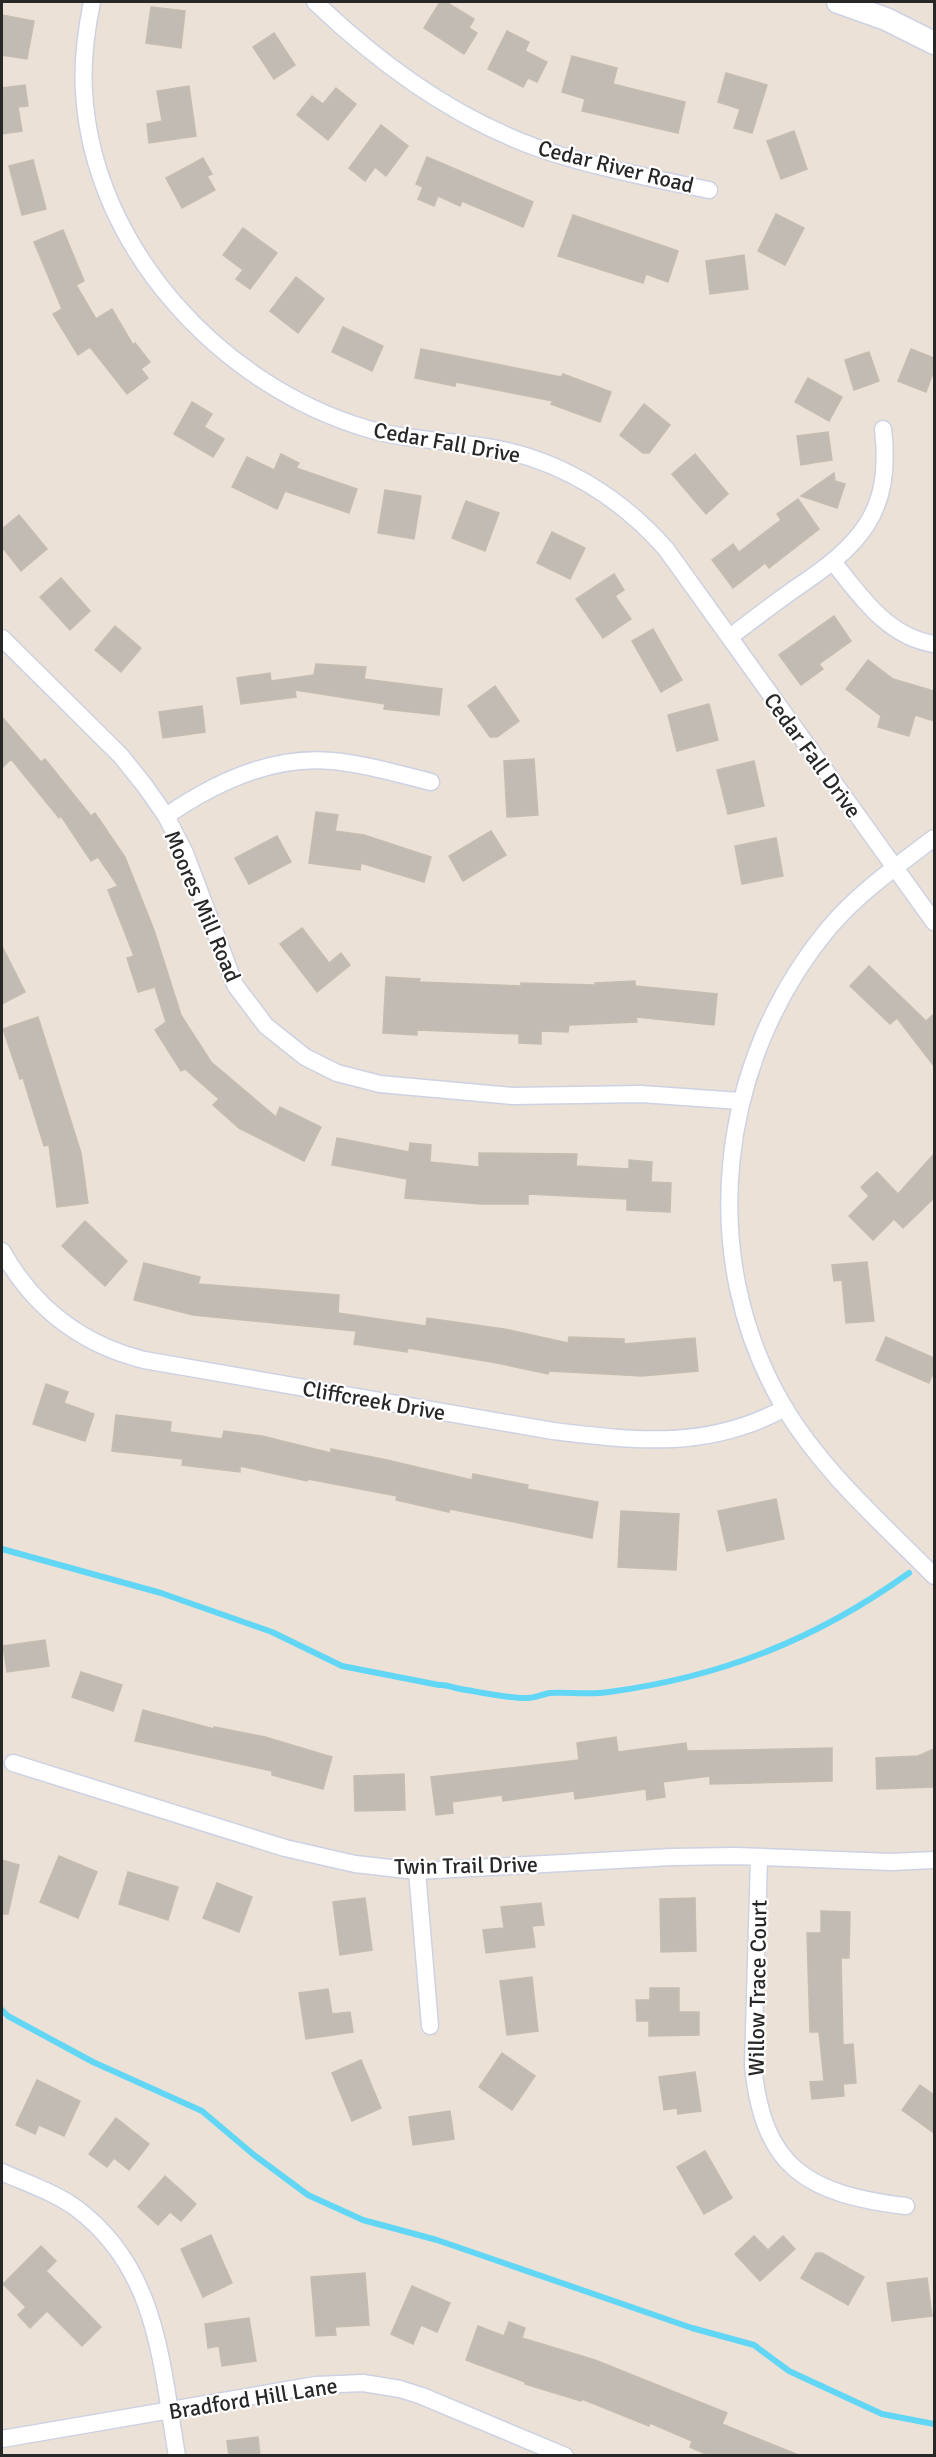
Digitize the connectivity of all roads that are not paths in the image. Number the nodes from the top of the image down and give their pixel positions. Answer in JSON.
{"nodes":[{"id":1,"x":92,"y":2,"type":"edge"},
{"id":2,"x":315,"y":2,"type":"edge"},
{"id":3,"x":838,"y":2,"type":"edge"},
{"id":4,"x":934,"y":43,"type":"edge"},
{"id":5,"x":709,"y":190,"type":"dead end"},
{"id":6,"x":883,"y":429,"type":"dead end"},
{"id":7,"x":834,"y":563,"type":"junction"},
{"id":8,"x":730,"y":637,"type":"junction"},
{"id":9,"x":2,"y":638,"type":"edge"},
{"id":10,"x":934,"y":644,"type":"edge"},
{"id":11,"x":431,"y":782,"type":"dead end"},
{"id":12,"x":165,"y":816,"type":"junction"},
{"id":13,"x":934,"y":838,"type":"edge"},
{"id":14,"x":895,"y":868,"type":"junction"},
{"id":15,"x":934,"y":922,"type":"edge"},
{"id":16,"x":740,"y":1101,"type":"junction"},
{"id":17,"x":2,"y":1251,"type":"edge"},
{"id":18,"x":785,"y":1408,"type":"junction"},
{"id":19,"x":934,"y":1576,"type":"edge"},
{"id":20,"x":12,"y":1763,"type":"dead end"},
{"id":21,"x":759,"y":1857,"type":"junction"},
{"id":22,"x":934,"y":1860,"type":"edge"},
{"id":23,"x":417,"y":1871,"type":"junction"},
{"id":24,"x":430,"y":2026,"type":"dead end"},
{"id":25,"x":2,"y":2172,"type":"edge"},
{"id":26,"x":906,"y":2206,"type":"dead end"},
{"id":27,"x":169,"y":2410,"type":"junction"},
{"id":28,"x":2,"y":2439,"type":"edge"},
{"id":29,"x":177,"y":2456,"type":"edge"},
{"id":30,"x":565,"y":2456,"type":"edge"}],
"edges":[{"from":1,"to":8,"type":"street","name":"Cedar Fall Drive"},
{"from":2,"to":5,"type":"street","name":"Cedar River Road"},
{"from":3,"to":4,"type":"main road"},
{"from":6,"to":7,"type":"street"},
{"from":7,"to":8,"type":"street"},
{"from":7,"to":10,"type":"street"},
{"from":8,"to":14,"type":"street","name":"Cedar Fall Drive"},
{"from":9,"to":12,"type":"street","name":"Moores Mill Road"},
{"from":11,"to":12,"type":"street"},
{"from":12,"to":16,"type":"street","name":"Moores Mill Road"},
{"from":13,"to":14,"type":"street"},
{"from":14,"to":15,"type":"street","name":"Cedar Fall Drive"},
{"from":14,"to":16,"type":"street"},
{"from":16,"to":18,"type":"street"},
{"from":17,"to":18,"type":"street","name":"Cliffcreek Drive"},
{"from":18,"to":19,"type":"street"},
{"from":20,"to":23,"type":"street","name":"Twin Trail Drive"},
{"from":21,"to":22,"type":"street","name":"Twin Trail Drive"},
{"from":21,"to":23,"type":"street","name":"Twin Trail Drive"},
{"from":21,"to":26,"type":"street","name":"Willow Trace Court"},
{"from":23,"to":24,"type":"street"},
{"from":25,"to":27,"type":"street"},
{"from":27,"to":28,"type":"street","name":"Bradford Hill Lane"},
{"from":27,"to":29,"type":"street"},
{"from":27,"to":30,"type":"street","name":"Bradford Hill Lane"}]}
